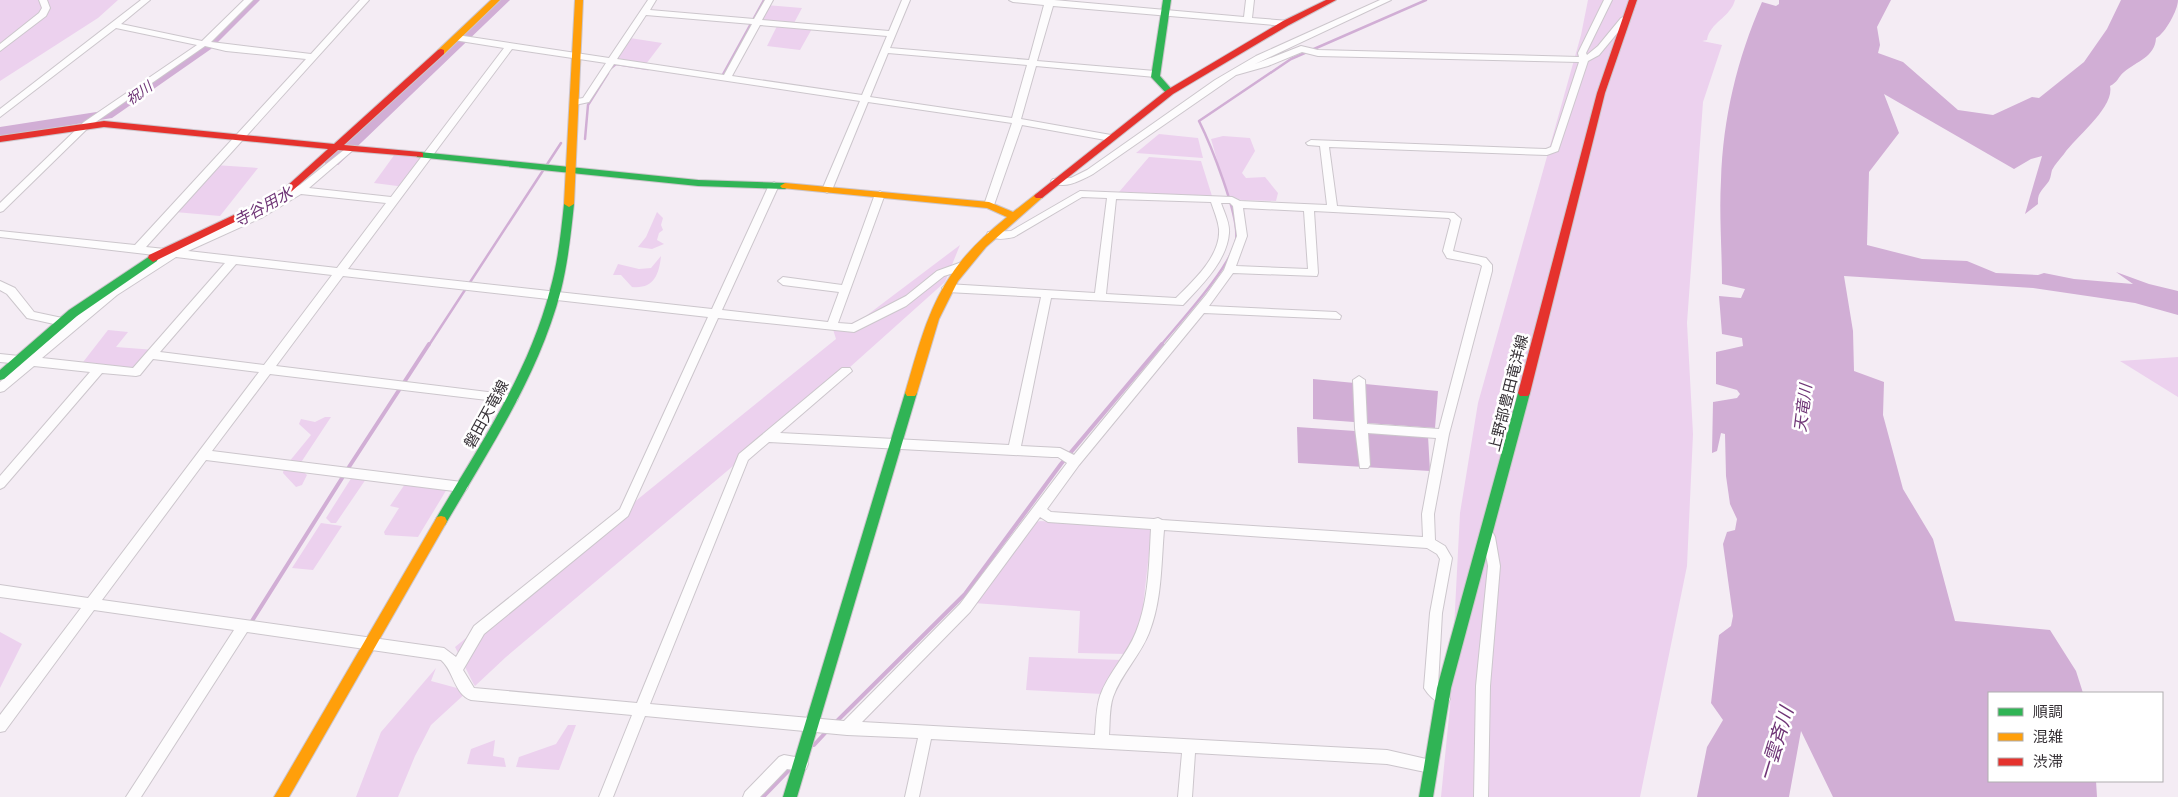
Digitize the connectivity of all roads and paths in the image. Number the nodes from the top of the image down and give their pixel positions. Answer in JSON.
{"nodes":[{"id":1,"x":43,"y":0,"type":"edge"},
{"id":2,"x":146,"y":0,"type":"edge"},
{"id":3,"x":249,"y":0,"type":"edge"},
{"id":4,"x":365,"y":0,"type":"edge"},
{"id":5,"x":489,"y":0,"type":"edge"},
{"id":6,"x":495,"y":0,"type":"edge"},
{"id":7,"x":579,"y":0,"type":"edge"},
{"id":8,"x":652,"y":0,"type":"edge"},
{"id":9,"x":769,"y":0,"type":"edge"},
{"id":10,"x":906,"y":0,"type":"edge"},
{"id":11,"x":1013,"y":0,"type":"edge"},
{"id":12,"x":1167,"y":0,"type":"edge"},
{"id":13,"x":1250,"y":0,"type":"edge"},
{"id":14,"x":1332,"y":0,"type":"edge"},
{"id":15,"x":1387,"y":0,"type":"edge"},
{"id":16,"x":1608,"y":0,"type":"edge"},
{"id":17,"x":1633,"y":0,"type":"edge"},
{"id":18,"x":1049,"y":2,"type":"edge"},
{"id":19,"x":644,"y":12,"type":"junction"},
{"id":20,"x":1165,"y":12,"type":"junction"},
{"id":21,"x":1248,"y":19,"type":"junction"},
{"id":22,"x":1624,"y":20,"type":"junction"},
{"id":23,"x":757,"y":22,"type":"junction"},
{"id":24,"x":1286,"y":23,"type":"junction"},
{"id":25,"x":114,"y":25,"type":"junction"},
{"id":26,"x":891,"y":34,"type":"junction"},
{"id":27,"x":457,"y":38,"type":"junction"},
{"id":28,"x":206,"y":42,"type":"junction"},
{"id":29,"x":510,"y":45,"type":"junction"},
{"id":30,"x":0,"y":48,"type":"edge"},
{"id":31,"x":884,"y":50,"type":"junction"},
{"id":32,"x":576,"y":55,"type":"junction"},
{"id":33,"x":312,"y":57,"type":"junction"},
{"id":34,"x":1584,"y":60,"type":"junction"},
{"id":35,"x":612,"y":61,"type":"junction"},
{"id":36,"x":1032,"y":62,"type":"junction"},
{"id":37,"x":1234,"y":73,"type":"junction"},
{"id":38,"x":1155,"y":74,"type":"junction"},
{"id":39,"x":727,"y":78,"type":"junction"},
{"id":40,"x":1170,"y":92,"type":"junction"},
{"id":41,"x":863,"y":99,"type":"junction"},
{"id":42,"x":575,"y":102,"type":"junction"},
{"id":43,"x":0,"y":114,"type":"edge"},
{"id":44,"x":1016,"y":121,"type":"junction"},
{"id":45,"x":87,"y":124,"type":"junction"},
{"id":46,"x":239,"y":138,"type":"junction"},
{"id":47,"x":1111,"y":138,"type":"junction"},
{"id":48,"x":0,"y":139,"type":"edge"},
{"id":49,"x":1311,"y":143,"type":"dead end"},
{"id":50,"x":1324,"y":143,"type":"junction"},
{"id":51,"x":337,"y":148,"type":"junction"},
{"id":52,"x":349,"y":149,"type":"junction"},
{"id":53,"x":428,"y":157,"type":"junction"},
{"id":54,"x":572,"y":170,"type":"junction"},
{"id":55,"x":1056,"y":181,"type":"junction"},
{"id":56,"x":774,"y":185,"type":"junction"},
{"id":57,"x":295,"y":189,"type":"junction"},
{"id":58,"x":826,"y":190,"type":"junction"},
{"id":59,"x":880,"y":194,"type":"junction"},
{"id":60,"x":1112,"y":196,"type":"junction"},
{"id":61,"x":1215,"y":200,"type":"junction"},
{"id":62,"x":394,"y":201,"type":"junction"},
{"id":63,"x":1238,"y":204,"type":"junction"},
{"id":64,"x":989,"y":205,"type":"junction"},
{"id":65,"x":1309,"y":208,"type":"junction"},
{"id":66,"x":0,"y":209,"type":"edge"},
{"id":67,"x":1332,"y":209,"type":"junction"},
{"id":68,"x":1014,"y":216,"type":"junction"},
{"id":69,"x":0,"y":234,"type":"edge"},
{"id":70,"x":992,"y":234,"type":"junction"},
{"id":71,"x":138,"y":249,"type":"junction"},
{"id":72,"x":169,"y":253,"type":"junction"},
{"id":73,"x":233,"y":260,"type":"junction"},
{"id":74,"x":962,"y":266,"type":"junction"},
{"id":75,"x":1230,"y":269,"type":"junction"},
{"id":76,"x":340,"y":271,"type":"junction"},
{"id":77,"x":783,"y":282,"type":"dead end"},
{"id":78,"x":0,"y":285,"type":"edge"},
{"id":79,"x":947,"y":288,"type":"junction"},
{"id":80,"x":845,"y":289,"type":"junction"},
{"id":81,"x":1047,"y":294,"type":"junction"},
{"id":82,"x":556,"y":295,"type":"junction"},
{"id":83,"x":1100,"y":298,"type":"junction"},
{"id":84,"x":1202,"y":308,"type":"junction"},
{"id":85,"x":716,"y":313,"type":"junction"},
{"id":86,"x":1336,"y":316,"type":"dead end"},
{"id":87,"x":63,"y":322,"type":"junction"},
{"id":88,"x":832,"y":326,"type":"junction"},
{"id":89,"x":150,"y":355,"type":"junction"},
{"id":90,"x":0,"y":358,"type":"edge"},
{"id":91,"x":19,"y":361,"type":"junction"},
{"id":92,"x":32,"y":362,"type":"junction"},
{"id":93,"x":100,"y":368,"type":"junction"},
{"id":94,"x":266,"y":370,"type":"junction"},
{"id":95,"x":846,"y":371,"type":"dead end"},
{"id":96,"x":0,"y":376,"type":"edge"},
{"id":97,"x":1359,"y":380,"type":"dead end"},
{"id":98,"x":0,"y":388,"type":"edge"},
{"id":99,"x":512,"y":399,"type":"junction"},
{"id":100,"x":1362,"y":428,"type":"junction"},
{"id":101,"x":1443,"y":434,"type":"junction"},
{"id":102,"x":768,"y":437,"type":"junction"},
{"id":103,"x":894,"y":444,"type":"junction"},
{"id":104,"x":1014,"y":450,"type":"junction"},
{"id":105,"x":204,"y":455,"type":"junction"},
{"id":106,"x":1075,"y":462,"type":"junction"},
{"id":107,"x":1364,"y":465,"type":"dead end"},
{"id":108,"x":0,"y":484,"type":"edge"},
{"id":109,"x":462,"y":488,"type":"junction"},
{"id":110,"x":1039,"y":509,"type":"junction"},
{"id":111,"x":1158,"y":523,"type":"junction"},
{"id":112,"x":1488,"y":531,"type":"junction"},
{"id":113,"x":1429,"y":542,"type":"junction"},
{"id":114,"x":0,"y":591,"type":"edge"},
{"id":115,"x":93,"y":603,"type":"junction"},
{"id":116,"x":244,"y":626,"type":"junction"},
{"id":117,"x":371,"y":643,"type":"junction"},
{"id":118,"x":456,"y":670,"type":"junction"},
{"id":119,"x":1443,"y":699,"type":"junction"},
{"id":120,"x":640,"y":708,"type":"junction"},
{"id":121,"x":814,"y":724,"type":"junction"},
{"id":122,"x":0,"y":726,"type":"edge"},
{"id":123,"x":847,"y":728,"type":"junction"},
{"id":124,"x":926,"y":732,"type":"junction"},
{"id":125,"x":1102,"y":742,"type":"junction"},
{"id":126,"x":1190,"y":747,"type":"junction"},
{"id":127,"x":801,"y":764,"type":"junction"},
{"id":128,"x":1430,"y":766,"type":"junction"},
{"id":129,"x":133,"y":797,"type":"edge"},
{"id":130,"x":281,"y":797,"type":"edge"},
{"id":131,"x":606,"y":797,"type":"edge"},
{"id":132,"x":750,"y":797,"type":"edge"},
{"id":133,"x":790,"y":797,"type":"edge"},
{"id":134,"x":912,"y":797,"type":"edge"},
{"id":135,"x":1185,"y":797,"type":"edge"},
{"id":136,"x":1426,"y":797,"type":"edge"},
{"id":137,"x":1481,"y":797,"type":"edge"}],
"edges":[{"from":1,"to":30,"type":"street"},
{"from":2,"to":25,"type":"street"},
{"from":3,"to":28,"type":"street"},
{"from":4,"to":33,"type":"street"},
{"from":5,"to":6,"type":"street"},
{"from":6,"to":27,"type":"street"},
{"from":7,"to":32,"type":"street","name":"磐田天竜線"},
{"from":8,"to":19,"type":"street"},
{"from":9,"to":23,"type":"street"},
{"from":10,"to":26,"type":"street"},
{"from":11,"to":18,"type":"street"},
{"from":12,"to":20,"type":"street"},
{"from":13,"to":21,"type":"street"},
{"from":14,"to":24,"type":"street"},
{"from":15,"to":37,"type":"street"},
{"from":16,"to":34,"type":"street"},
{"from":17,"to":22,"type":"street","name":"上野部豊田竜洋線"},
{"from":18,"to":20,"type":"street"},
{"from":18,"to":36,"type":"street"},
{"from":19,"to":23,"type":"street"},
{"from":19,"to":35,"type":"street"},
{"from":20,"to":21,"type":"street"},
{"from":20,"to":38,"type":"street"},
{"from":21,"to":24,"type":"street"},
{"from":22,"to":34,"type":"street"},
{"from":22,"to":112,"type":"street","name":"上野部豊田竜洋線"},
{"from":23,"to":26,"type":"street"},
{"from":23,"to":39,"type":"street"},
{"from":24,"to":40,"type":"street"},
{"from":25,"to":28,"type":"street"},
{"from":25,"to":43,"type":"street"},
{"from":26,"to":31,"type":"street"},
{"from":27,"to":29,"type":"street"},
{"from":27,"to":51,"type":"street"},
{"from":28,"to":33,"type":"street"},
{"from":28,"to":45,"type":"street"},
{"from":29,"to":32,"type":"street"},
{"from":29,"to":53,"type":"street"},
{"from":31,"to":36,"type":"street"},
{"from":31,"to":41,"type":"street"},
{"from":32,"to":35,"type":"street"},
{"from":32,"to":42,"type":"street","name":"磐田天竜線"},
{"from":33,"to":46,"type":"street"},
{"from":34,"to":37,"type":"street"},
{"from":34,"to":50,"type":"street"},
{"from":35,"to":39,"type":"street"},
{"from":35,"to":42,"type":"street"},
{"from":36,"to":38,"type":"street"},
{"from":36,"to":44,"type":"street"},
{"from":37,"to":55,"type":"street"},
{"from":38,"to":40,"type":"street"},
{"from":39,"to":41,"type":"street"},
{"from":40,"to":47,"type":"street"},
{"from":41,"to":44,"type":"street"},
{"from":41,"to":58,"type":"street"},
{"from":42,"to":54,"type":"street","name":"磐田天竜線"},
{"from":44,"to":47,"type":"street"},
{"from":44,"to":64,"type":"street"},
{"from":45,"to":46,"type":"street"},
{"from":45,"to":48,"type":"street"},
{"from":45,"to":66,"type":"street"},
{"from":46,"to":51,"type":"street"},
{"from":46,"to":71,"type":"street"},
{"from":47,"to":55,"type":"street"},
{"from":49,"to":50,"type":"street"},
{"from":50,"to":67,"type":"street"},
{"from":51,"to":52,"type":"street"},
{"from":51,"to":57,"type":"street"},
{"from":52,"to":53,"type":"street"},
{"from":52,"to":57,"type":"street"},
{"from":53,"to":54,"type":"street"},
{"from":53,"to":62,"type":"street"},
{"from":54,"to":56,"type":"street"},
{"from":54,"to":82,"type":"street","name":"磐田天竜線"},
{"from":55,"to":68,"type":"street"},
{"from":56,"to":58,"type":"street"},
{"from":56,"to":85,"type":"street"},
{"from":57,"to":62,"type":"street"},
{"from":57,"to":72,"type":"street"},
{"from":58,"to":59,"type":"street"},
{"from":59,"to":64,"type":"street"},
{"from":59,"to":80,"type":"street"},
{"from":60,"to":61,"type":"street"},
{"from":60,"to":70,"type":"street"},
{"from":60,"to":83,"type":"street"},
{"from":61,"to":63,"type":"street"},
{"from":61,"to":83,"type":"street"},
{"from":62,"to":76,"type":"street"},
{"from":63,"to":65,"type":"street"},
{"from":63,"to":75,"type":"street"},
{"from":64,"to":68,"type":"street"},
{"from":65,"to":67,"type":"street"},
{"from":65,"to":75,"type":"street"},
{"from":67,"to":101,"type":"street"},
{"from":68,"to":70,"type":"street"},
{"from":69,"to":71,"type":"street"},
{"from":70,"to":74,"type":"street"},
{"from":71,"to":72,"type":"street"},
{"from":72,"to":73,"type":"street"},
{"from":72,"to":87,"type":"street"},
{"from":72,"to":92,"type":"street"},
{"from":73,"to":76,"type":"street"},
{"from":73,"to":89,"type":"street"},
{"from":74,"to":79,"type":"street"},
{"from":74,"to":88,"type":"street"},
{"from":75,"to":84,"type":"street"},
{"from":76,"to":82,"type":"street"},
{"from":76,"to":94,"type":"street"},
{"from":77,"to":80,"type":"street"},
{"from":78,"to":87,"type":"street"},
{"from":79,"to":81,"type":"street"},
{"from":79,"to":103,"type":"street"},
{"from":80,"to":88,"type":"street"},
{"from":81,"to":83,"type":"street"},
{"from":81,"to":104,"type":"street"},
{"from":82,"to":85,"type":"street"},
{"from":82,"to":99,"type":"street","name":"磐田天竜線"},
{"from":84,"to":86,"type":"street"},
{"from":84,"to":106,"type":"street"},
{"from":85,"to":88,"type":"street"},
{"from":85,"to":118,"type":"street"},
{"from":87,"to":91,"type":"street"},
{"from":89,"to":93,"type":"street"},
{"from":89,"to":94,"type":"street"},
{"from":90,"to":91,"type":"street"},
{"from":91,"to":92,"type":"street"},
{"from":91,"to":96,"type":"street"},
{"from":92,"to":93,"type":"street"},
{"from":92,"to":98,"type":"street"},
{"from":93,"to":108,"type":"street"},
{"from":94,"to":99,"type":"street"},
{"from":94,"to":105,"type":"street"},
{"from":95,"to":102,"type":"street"},
{"from":97,"to":100,"type":"street"},
{"from":99,"to":109,"type":"street","name":"磐田天竜線"},
{"from":100,"to":101,"type":"street"},
{"from":100,"to":107,"type":"street"},
{"from":101,"to":113,"type":"street"},
{"from":102,"to":103,"type":"street"},
{"from":102,"to":120,"type":"street"},
{"from":103,"to":104,"type":"street"},
{"from":103,"to":121,"type":"street"},
{"from":104,"to":106,"type":"street"},
{"from":105,"to":109,"type":"street"},
{"from":105,"to":115,"type":"street"},
{"from":106,"to":110,"type":"street"},
{"from":109,"to":117,"type":"street","name":"磐田天竜線"},
{"from":110,"to":111,"type":"street"},
{"from":110,"to":123,"type":"street"},
{"from":111,"to":113,"type":"street"},
{"from":111,"to":125,"type":"street"},
{"from":112,"to":119,"type":"street","name":"上野部豊田竜洋線"},
{"from":112,"to":137,"type":"street"},
{"from":113,"to":119,"type":"street"},
{"from":114,"to":115,"type":"street"},
{"from":115,"to":116,"type":"street"},
{"from":115,"to":122,"type":"street"},
{"from":116,"to":117,"type":"street"},
{"from":116,"to":129,"type":"street"},
{"from":117,"to":118,"type":"street"},
{"from":117,"to":130,"type":"street","name":"磐田天竜線"},
{"from":118,"to":120,"type":"street"},
{"from":119,"to":128,"type":"street","name":"上野部豊田竜洋線"},
{"from":120,"to":121,"type":"street"},
{"from":120,"to":131,"type":"street"},
{"from":121,"to":123,"type":"street"},
{"from":121,"to":127,"type":"street"},
{"from":123,"to":124,"type":"street"},
{"from":124,"to":125,"type":"street"},
{"from":124,"to":134,"type":"street"},
{"from":125,"to":126,"type":"street"},
{"from":126,"to":128,"type":"street"},
{"from":126,"to":135,"type":"street"},
{"from":127,"to":132,"type":"street"},
{"from":127,"to":133,"type":"street"},
{"from":128,"to":136,"type":"street","name":"上野部豊田竜洋線"}]}
